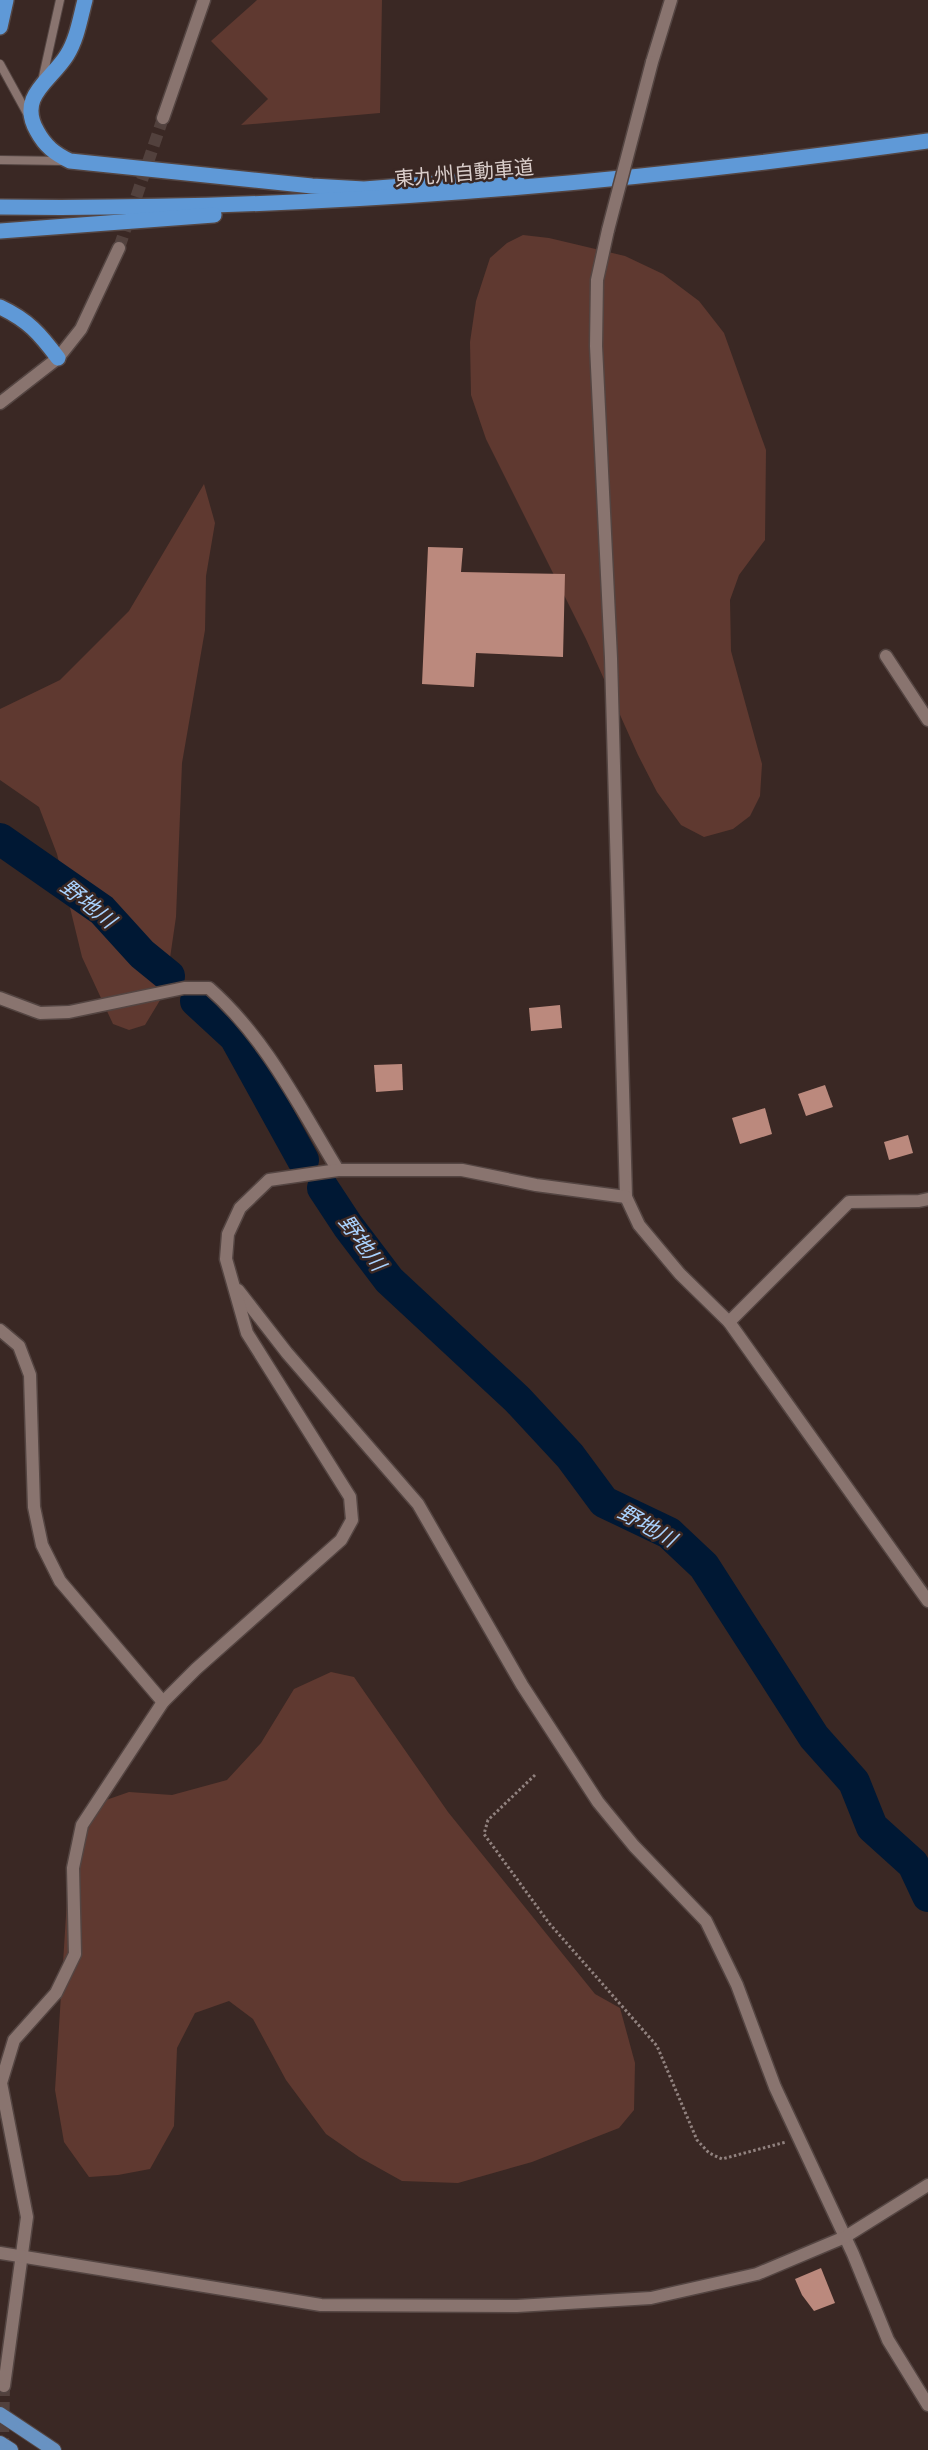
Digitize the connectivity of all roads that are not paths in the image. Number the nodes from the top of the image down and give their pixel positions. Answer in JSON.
{"nodes":[{"id":1,"x":6,"y":0,"type":"edge"},
{"id":2,"x":60,"y":0,"type":"edge"},
{"id":3,"x":85,"y":0,"type":"edge"},
{"id":4,"x":195,"y":0,"type":"edge"},
{"id":5,"x":204,"y":0,"type":"edge"},
{"id":6,"x":671,"y":0,"type":"edge"},
{"id":7,"x":199,"y":15,"type":"junction"},
{"id":8,"x":0,"y":27,"type":"edge"},
{"id":9,"x":0,"y":64,"type":"edge"},
{"id":10,"x":41,"y":86,"type":"junction"},
{"id":11,"x":163,"y":118,"type":"tunnel mouth"},
{"id":12,"x":32,"y":122,"type":"junction"},
{"id":13,"x":928,"y":141,"type":"edge"},
{"id":14,"x":0,"y":160,"type":"edge"},
{"id":15,"x":70,"y":161,"type":"junction"},
{"id":16,"x":604,"y":181,"type":"junction"},
{"id":17,"x":295,"y":204,"type":"junction"},
{"id":18,"x":0,"y":208,"type":"edge"},
{"id":19,"x":0,"y":231,"type":"edge"},
{"id":20,"x":119,"y":248,"type":"tunnel mouth"},
{"id":21,"x":0,"y":307,"type":"edge"},
{"id":22,"x":58,"y":358,"type":"junction"},
{"id":23,"x":0,"y":402,"type":"edge"},
{"id":24,"x":886,"y":656,"type":"dead end"},
{"id":25,"x":928,"y":720,"type":"edge"},
{"id":26,"x":0,"y":998,"type":"edge"},
{"id":27,"x":338,"y":1170,"type":"junction"},
{"id":28,"x":626,"y":1197,"type":"junction"},
{"id":29,"x":928,"y":1199,"type":"edge"},
{"id":30,"x":235,"y":1286,"type":"junction"},
{"id":31,"x":729,"y":1322,"type":"junction"},
{"id":32,"x":0,"y":1330,"type":"edge"},
{"id":33,"x":928,"y":1601,"type":"edge"},
{"id":34,"x":163,"y":1702,"type":"junction"},
{"id":35,"x":928,"y":2185,"type":"edge"},
{"id":36,"x":845,"y":2237,"type":"junction"},
{"id":37,"x":0,"y":2253,"type":"edge"},
{"id":38,"x":21,"y":2256,"type":"junction"},
{"id":39,"x":4,"y":2386,"type":"dead end"},
{"id":40,"x":928,"y":2405,"type":"edge"},
{"id":41,"x":0,"y":2414,"type":"edge"},
{"id":42,"x":0,"y":2443,"type":"edge"},
{"id":43,"x":11,"y":2450,"type":"edge"},
{"id":44,"x":54,"y":2450,"type":"edge"}],
"edges":[{"from":1,"to":8,"type":"highway"},
{"from":2,"to":10,"type":"lane"},
{"from":3,"to":10,"type":"highway"},
{"from":4,"to":7,"type":"lane"},
{"from":5,"to":7,"type":"street"},
{"from":6,"to":28,"type":"street","bridge":true},
{"from":7,"to":11,"type":"street"},
{"from":9,"to":12,"type":"lane"},
{"from":10,"to":12,"type":"highway"},
{"from":12,"to":15,"type":"highway"},
{"from":13,"to":16,"type":"highway","name":"東九州自動車道"},
{"from":14,"to":15,"type":"lane"},
{"from":15,"to":16,"type":"highway"},
{"from":16,"to":17,"type":"highway","name":"東九州自動車道"},
{"from":17,"to":18,"type":"highway","name":"東九州自動車道"},
{"from":17,"to":19,"type":"highway"},
{"from":20,"to":22,"type":"street"},
{"from":21,"to":22,"type":"highway"},
{"from":22,"to":23,"type":"street"},
{"from":24,"to":25,"type":"street"},
{"from":26,"to":27,"type":"street"},
{"from":27,"to":28,"type":"street"},
{"from":27,"to":30,"type":"street"},
{"from":28,"to":31,"type":"street"},
{"from":29,"to":31,"type":"street"},
{"from":30,"to":34,"type":"street"},
{"from":30,"to":36,"type":"street"},
{"from":31,"to":33,"type":"street"},
{"from":32,"to":34,"type":"street"},
{"from":34,"to":38,"type":"street"},
{"from":35,"to":36,"type":"street"},
{"from":36,"to":38,"type":"street"},
{"from":36,"to":40,"type":"street"},
{"from":37,"to":38,"type":"street"},
{"from":38,"to":39,"type":"street"},
{"from":41,"to":44,"type":"highway"},
{"from":42,"to":43,"type":"highway"}]}
